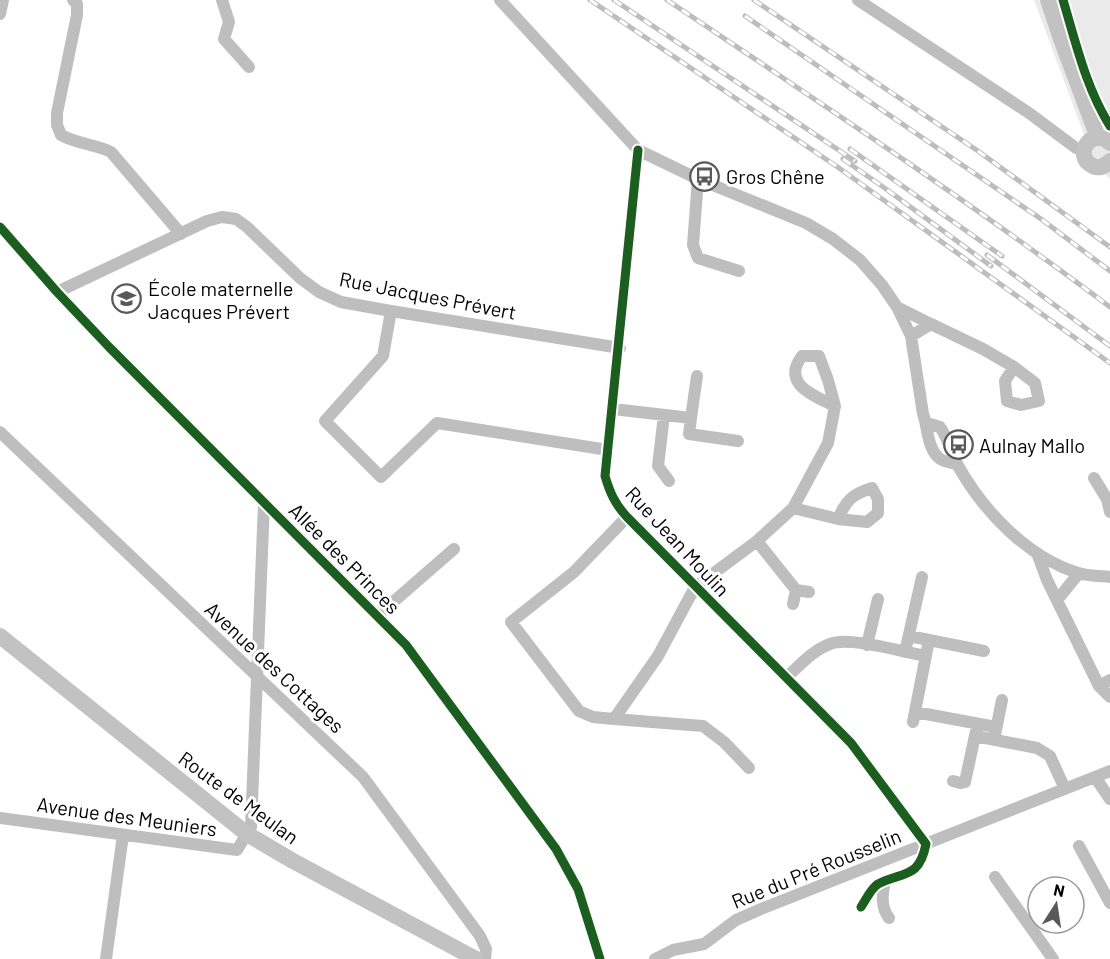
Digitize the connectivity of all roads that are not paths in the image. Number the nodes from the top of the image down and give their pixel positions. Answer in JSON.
{"nodes":[{"id":1,"x":3,"y":0,"type":"edge"},
{"id":2,"x":73,"y":0,"type":"edge"},
{"id":3,"x":222,"y":0,"type":"edge"},
{"id":4,"x":500,"y":0,"type":"edge"},
{"id":5,"x":858,"y":0,"type":"edge"},
{"id":6,"x":1048,"y":0,"type":"edge"},
{"id":7,"x":0,"y":14,"type":"edge"},
{"id":8,"x":249,"y":67,"type":"dead end"},
{"id":9,"x":1104,"y":140,"type":"edge"},
{"id":10,"x":638,"y":150,"type":"junction"},
{"id":11,"x":1084,"y":150,"type":"junction"},
{"id":12,"x":1109,"y":164,"type":"edge"},
{"id":13,"x":698,"y":178,"type":"junction"},
{"id":14,"x":0,"y":227,"type":"edge"},
{"id":15,"x":181,"y":234,"type":"junction"},
{"id":16,"x":739,"y":271,"type":"dead end"},
{"id":17,"x":57,"y":292,"type":"junction"},
{"id":18,"x":897,"y":307,"type":"junction"},
{"id":19,"x":391,"y":311,"type":"junction"},
{"id":20,"x":932,"y":324,"type":"junction"},
{"id":21,"x":911,"y":336,"type":"junction"},
{"id":22,"x":620,"y":348,"type":"junction"},
{"id":23,"x":1014,"y":367,"type":"dead end"},
{"id":24,"x":697,"y":376,"type":"dead end"},
{"id":25,"x":835,"y":406,"type":"dead end"},
{"id":26,"x":613,"y":409,"type":"junction"},
{"id":27,"x":664,"y":415,"type":"junction"},
{"id":28,"x":690,"y":418,"type":"junction"},
{"id":29,"x":0,"y":432,"type":"edge"},
{"id":30,"x":738,"y":441,"type":"dead end"},
{"id":31,"x":608,"y":450,"type":"junction"},
{"id":32,"x":1094,"y":478,"type":"dead end"},
{"id":33,"x":669,"y":481,"type":"dead end"},
{"id":34,"x":264,"y":503,"type":"junction"},
{"id":35,"x":793,"y":508,"type":"junction"},
{"id":36,"x":1110,"y":512,"type":"edge"},
{"id":37,"x":627,"y":517,"type":"junction"},
{"id":38,"x":838,"y":519,"type":"dead end"},
{"id":39,"x":757,"y":541,"type":"junction"},
{"id":40,"x":454,"y":549,"type":"dead end"},
{"id":41,"x":1037,"y":553,"type":"junction"},
{"id":42,"x":1079,"y":573,"type":"junction"},
{"id":43,"x":922,"y":577,"type":"dead end"},
{"id":44,"x":1110,"y":577,"type":"edge"},
{"id":45,"x":695,"y":586,"type":"junction"},
{"id":46,"x":796,"y":590,"type":"junction"},
{"id":47,"x":809,"y":592,"type":"dead end"},
{"id":48,"x":878,"y":599,"type":"dead end"},
{"id":49,"x":1058,"y":599,"type":"junction"},
{"id":50,"x":793,"y":604,"type":"dead end"},
{"id":51,"x":377,"y":616,"type":"junction"},
{"id":52,"x":0,"y":636,"type":"edge"},
{"id":53,"x":909,"y":636,"type":"junction"},
{"id":54,"x":929,"y":640,"type":"junction"},
{"id":55,"x":867,"y":645,"type":"junction"},
{"id":56,"x":0,"y":646,"type":"edge"},
{"id":57,"x":984,"y":651,"type":"dead end"},
{"id":58,"x":905,"y":652,"type":"junction"},
{"id":59,"x":926,"y":656,"type":"junction"},
{"id":60,"x":257,"y":677,"type":"junction"},
{"id":61,"x":786,"y":678,"type":"junction"},
{"id":62,"x":1105,"y":683,"type":"edge"},
{"id":63,"x":1110,"y":697,"type":"edge"},
{"id":64,"x":1002,"y":700,"type":"dead end"},
{"id":65,"x":614,"y":718,"type":"junction"},
{"id":66,"x":977,"y":724,"type":"junction"},
{"id":67,"x":995,"y":734,"type":"junction"},
{"id":68,"x":975,"y":736,"type":"junction"},
{"id":69,"x":749,"y":768,"type":"dead end"},
{"id":70,"x":1110,"y":771,"type":"edge"},
{"id":71,"x":1095,"y":777,"type":"junction"},
{"id":72,"x":953,"y":781,"type":"dead end"},
{"id":73,"x":1065,"y":789,"type":"junction"},
{"id":74,"x":1110,"y":799,"type":"edge"},
{"id":75,"x":0,"y":818,"type":"edge"},
{"id":76,"x":123,"y":835,"type":"junction"},
{"id":77,"x":246,"y":837,"type":"junction"},
{"id":78,"x":926,"y":844,"type":"junction"},
{"id":79,"x":1079,"y":846,"type":"dead end"},
{"id":80,"x":995,"y":877,"type":"dead end"},
{"id":81,"x":885,"y":882,"type":"junction"},
{"id":82,"x":1110,"y":903,"type":"edge"},
{"id":83,"x":861,"y":907,"type":"dead end"},
{"id":84,"x":889,"y":918,"type":"dead end"},
{"id":85,"x":106,"y":959,"type":"edge"},
{"id":86,"x":460,"y":959,"type":"edge"},
{"id":87,"x":476,"y":959,"type":"edge"},
{"id":88,"x":485,"y":959,"type":"edge"},
{"id":89,"x":600,"y":959,"type":"edge"},
{"id":90,"x":655,"y":959,"type":"edge"},
{"id":91,"x":1053,"y":959,"type":"edge"}],
"edges":[{"from":1,"to":7,"type":"street"},
{"from":2,"to":15,"type":"street"},
{"from":3,"to":8,"type":"street"},
{"from":4,"to":10,"type":"street"},
{"from":5,"to":11,"type":"street"},
{"from":6,"to":9,"type":"main road"},
{"from":9,"to":11,"type":"main road"},
{"from":10,"to":13,"type":"street"},
{"from":10,"to":22,"type":"street","name":"Rue Jean Moulin"},
{"from":11,"to":12,"type":"main road"},
{"from":13,"to":16,"type":"street"},
{"from":13,"to":18,"type":"street"},
{"from":14,"to":17,"type":"street","name":"Allée des Princes"},
{"from":15,"to":17,"type":"street","name":"Rue Jacques Prévert"},
{"from":15,"to":19,"type":"street","name":"Rue Jacques Prévert"},
{"from":17,"to":34,"type":"street","name":"Allée des Princes"},
{"from":18,"to":20,"type":"street"},
{"from":18,"to":21,"type":"street"},
{"from":19,"to":22,"type":"street","name":"Rue Jacques Prévert"},
{"from":19,"to":31,"type":"street"},
{"from":20,"to":21,"type":"street"},
{"from":20,"to":23,"type":"street"},
{"from":21,"to":41,"type":"street"},
{"from":22,"to":26,"type":"street","name":"Rue Jean Moulin"},
{"from":24,"to":28,"type":"street"},
{"from":25,"to":35,"type":"street"},
{"from":26,"to":27,"type":"street"},
{"from":26,"to":31,"type":"street","name":"Rue Jean Moulin"},
{"from":27,"to":28,"type":"street"},
{"from":27,"to":33,"type":"street"},
{"from":28,"to":30,"type":"street"},
{"from":29,"to":60,"type":"street","name":"Avenue des Cottages"},
{"from":31,"to":37,"type":"street","name":"Rue Jean Moulin"},
{"from":32,"to":36,"type":"street"},
{"from":34,"to":51,"type":"street","name":"Allée des Princes"},
{"from":34,"to":60,"type":"street"},
{"from":35,"to":38,"type":"street"},
{"from":35,"to":39,"type":"street"},
{"from":37,"to":45,"type":"street","name":"Rue Jean Moulin"},
{"from":37,"to":65,"type":"street"},
{"from":39,"to":45,"type":"street"},
{"from":39,"to":46,"type":"street"},
{"from":40,"to":51,"type":"street"},
{"from":41,"to":42,"type":"street"},
{"from":41,"to":49,"type":"street"},
{"from":42,"to":44,"type":"street"},
{"from":42,"to":49,"type":"street"},
{"from":43,"to":53,"type":"street"},
{"from":45,"to":61,"type":"street","name":"Rue Jean Moulin"},
{"from":45,"to":65,"type":"street"},
{"from":46,"to":47,"type":"street"},
{"from":46,"to":50,"type":"street"},
{"from":48,"to":55,"type":"street"},
{"from":49,"to":62,"type":"street"},
{"from":51,"to":89,"type":"street","name":"Allée des Princes"},
{"from":52,"to":77,"type":"main road","name":"Route de Meulan"},
{"from":53,"to":54,"type":"street"},
{"from":53,"to":58,"type":"street"},
{"from":54,"to":57,"type":"street"},
{"from":54,"to":59,"type":"street"},
{"from":55,"to":58,"type":"street"},
{"from":55,"to":61,"type":"street"},
{"from":56,"to":77,"type":"main road","name":"Route de Meulan"},
{"from":58,"to":59,"type":"street"},
{"from":59,"to":66,"type":"street"},
{"from":60,"to":77,"type":"street"},
{"from":60,"to":88,"type":"street","name":"Avenue des Cottages"},
{"from":61,"to":78,"type":"street","name":"Rue Jean Moulin"},
{"from":62,"to":63,"type":"street"},
{"from":64,"to":67,"type":"street"},
{"from":65,"to":69,"type":"street"},
{"from":66,"to":67,"type":"street"},
{"from":66,"to":68,"type":"street"},
{"from":67,"to":68,"type":"street"},
{"from":67,"to":73,"type":"street"},
{"from":68,"to":72,"type":"street"},
{"from":70,"to":71,"type":"street","name":"Rue du Pré Rousselin"},
{"from":71,"to":73,"type":"street","name":"Rue du Pré Rousselin"},
{"from":71,"to":74,"type":"street"},
{"from":73,"to":78,"type":"street","name":"Rue du Pré Rousselin"},
{"from":75,"to":76,"type":"street","name":"Avenue des Meuniers"},
{"from":76,"to":77,"type":"street","name":"Avenue des Meuniers"},
{"from":76,"to":85,"type":"street"},
{"from":77,"to":86,"type":"main road","name":"Route de Meulan"},
{"from":77,"to":87,"type":"main road","name":"Route de Meulan"},
{"from":78,"to":81,"type":"street"},
{"from":78,"to":90,"type":"street","name":"Rue du Pré Rousselin"},
{"from":79,"to":82,"type":"street"},
{"from":80,"to":91,"type":"street"},
{"from":81,"to":83,"type":"street"},
{"from":81,"to":84,"type":"street"}]}
